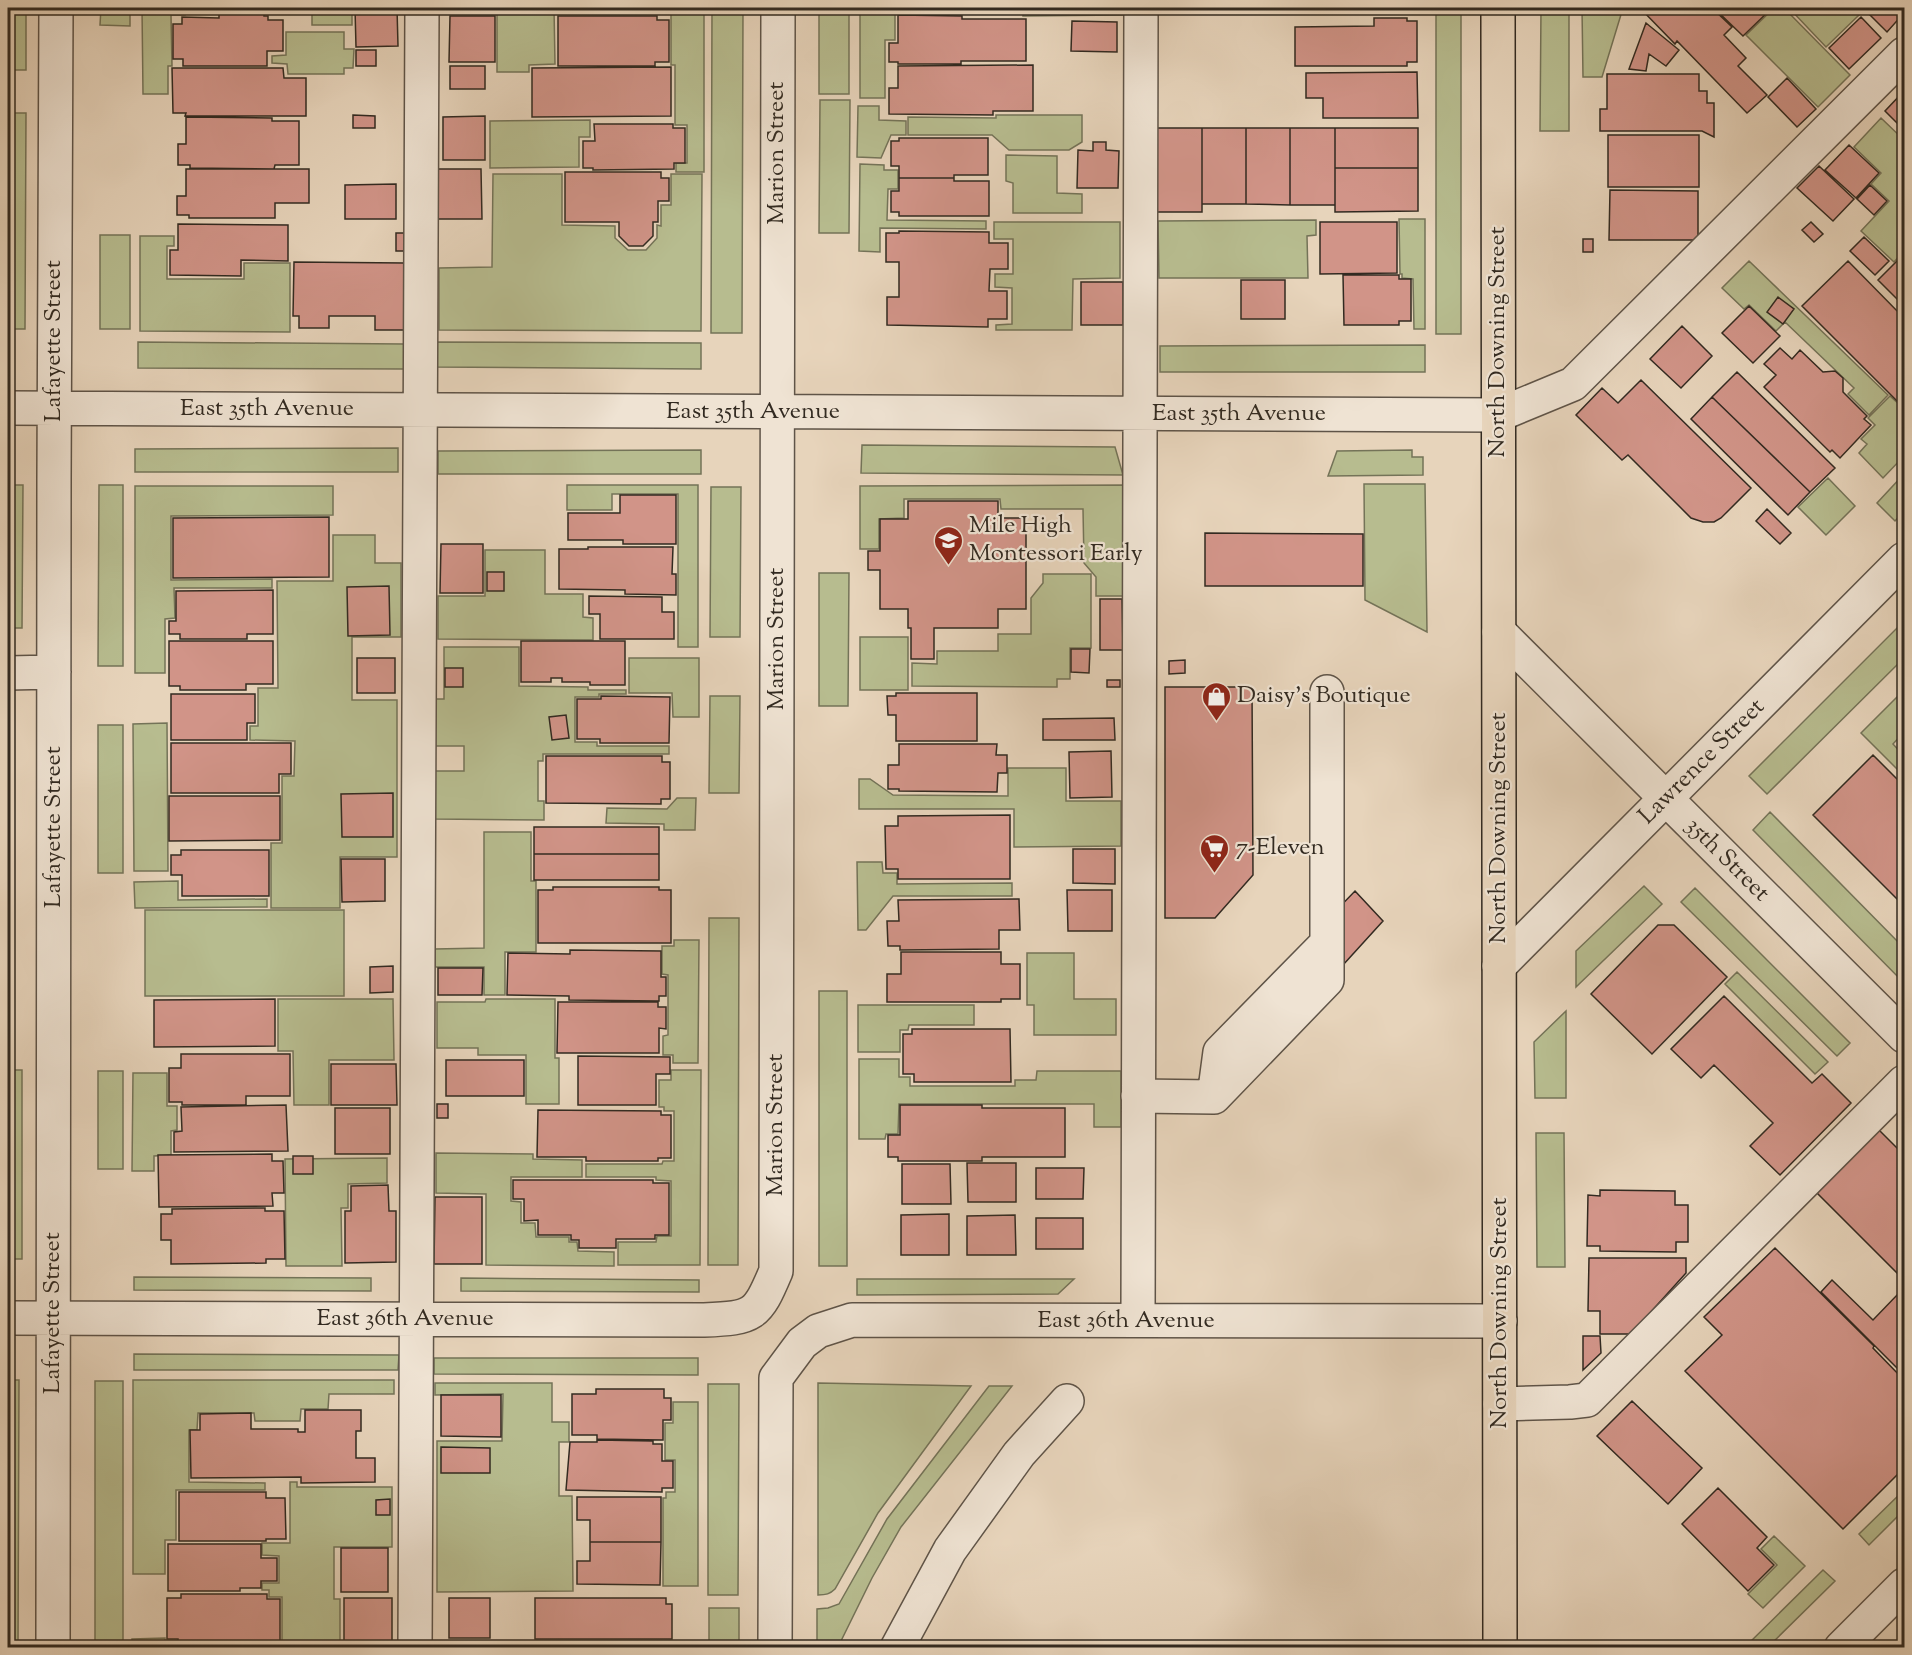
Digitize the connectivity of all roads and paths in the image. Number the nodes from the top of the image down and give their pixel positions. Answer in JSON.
{"nodes":[{"id":1,"x":56,"y":8,"type":"edge"},
{"id":2,"x":422,"y":8,"type":"edge"},
{"id":3,"x":777,"y":8,"type":"edge"},
{"id":4,"x":1141,"y":8,"type":"edge"},
{"id":5,"x":1498,"y":8,"type":"edge"},
{"id":6,"x":1905,"y":54,"type":"edge"},
{"id":7,"x":8,"y":408,"type":"edge"},
{"id":8,"x":54,"y":409,"type":"junction"},
{"id":9,"x":420,"y":410,"type":"junction"},
{"id":10,"x":777,"y":412,"type":"junction"},
{"id":11,"x":1140,"y":413,"type":"junction"},
{"id":12,"x":1498,"y":416,"type":"junction"},
{"id":13,"x":1905,"y":559,"type":"edge"},
{"id":14,"x":1499,"y":632,"type":"junction"},
{"id":15,"x":54,"y":672,"type":"junction"},
{"id":16,"x":8,"y":673,"type":"edge"},
{"id":17,"x":1327,"y":692,"type":"dead end"},
{"id":18,"x":1666,"y":799,"type":"junction"},
{"id":19,"x":1499,"y":966,"type":"junction"},
{"id":20,"x":1905,"y":1036,"type":"edge"},
{"id":21,"x":1905,"y":1082,"type":"edge"},
{"id":22,"x":1138,"y":1096,"type":"junction"},
{"id":23,"x":776,"y":1270,"type":"joint"},
{"id":24,"x":8,"y":1318,"type":"edge"},
{"id":25,"x":53,"y":1319,"type":"junction"},
{"id":26,"x":417,"y":1319,"type":"junction"},
{"id":27,"x":1138,"y":1320,"type":"junction"},
{"id":28,"x":1500,"y":1321,"type":"junction"},
{"id":29,"x":1067,"y":1401,"type":"dead end"},
{"id":30,"x":1500,"y":1404,"type":"junction"},
{"id":31,"x":1905,"y":1584,"type":"edge"},
{"id":32,"x":53,"y":1647,"type":"edge"},
{"id":33,"x":415,"y":1647,"type":"edge"},
{"id":34,"x":776,"y":1647,"type":"edge"},
{"id":35,"x":897,"y":1647,"type":"edge"},
{"id":36,"x":1500,"y":1647,"type":"edge"},
{"id":37,"x":1841,"y":1647,"type":"edge"}],
"edges":[{"from":1,"to":8,"type":"street","name":"Lafayette Street"},
{"from":2,"to":9,"type":"street"},
{"from":3,"to":10,"type":"street","name":"Marion Street"},
{"from":4,"to":11,"type":"street"},
{"from":5,"to":12,"type":"main road","name":"North Downing Street"},
{"from":6,"to":12,"type":"street"},
{"from":7,"to":8,"type":"street","name":"East 35th Avenue"},
{"from":8,"to":9,"type":"street","name":"East 35th Avenue"},
{"from":8,"to":15,"type":"street","name":"Lafayette Street"},
{"from":9,"to":10,"type":"street","name":"East 35th Avenue"},
{"from":9,"to":26,"type":"street"},
{"from":10,"to":11,"type":"street","name":"East 35th Avenue"},
{"from":10,"to":23,"type":"street","name":"Marion Street"},
{"from":11,"to":12,"type":"street","name":"East 35th Avenue"},
{"from":11,"to":22,"type":"street"},
{"from":12,"to":14,"type":"main road","name":"North Downing Street"},
{"from":13,"to":18,"type":"street","name":"Lawrence Street"},
{"from":14,"to":18,"type":"street","name":"35th Street"},
{"from":14,"to":19,"type":"main road","name":"North Downing Street"},
{"from":15,"to":16,"type":"street"},
{"from":15,"to":25,"type":"street","name":"Lafayette Street"},
{"from":17,"to":22,"type":"street"},
{"from":18,"to":19,"type":"street","name":"Lawrence Street"},
{"from":18,"to":20,"type":"street","name":"35th Street"},
{"from":19,"to":28,"type":"main road","name":"North Downing Street"},
{"from":21,"to":30,"type":"street"},
{"from":22,"to":27,"type":"street"},
{"from":23,"to":26,"type":"street","name":"East 36th Avenue"},
{"from":24,"to":25,"type":"street","name":"East 36th Avenue"},
{"from":25,"to":26,"type":"street","name":"East 36th Avenue"},
{"from":25,"to":32,"type":"street","name":"Lafayette Street"},
{"from":26,"to":33,"type":"street"},
{"from":27,"to":28,"type":"street","name":"East 36th Avenue"},
{"from":27,"to":34,"type":"street","name":"East 36th Avenue"},
{"from":28,"to":30,"type":"main road","name":"North Downing Street"},
{"from":29,"to":35,"type":"street"},
{"from":30,"to":36,"type":"main road","name":"North Downing Street"},
{"from":31,"to":37,"type":"street"}]}
